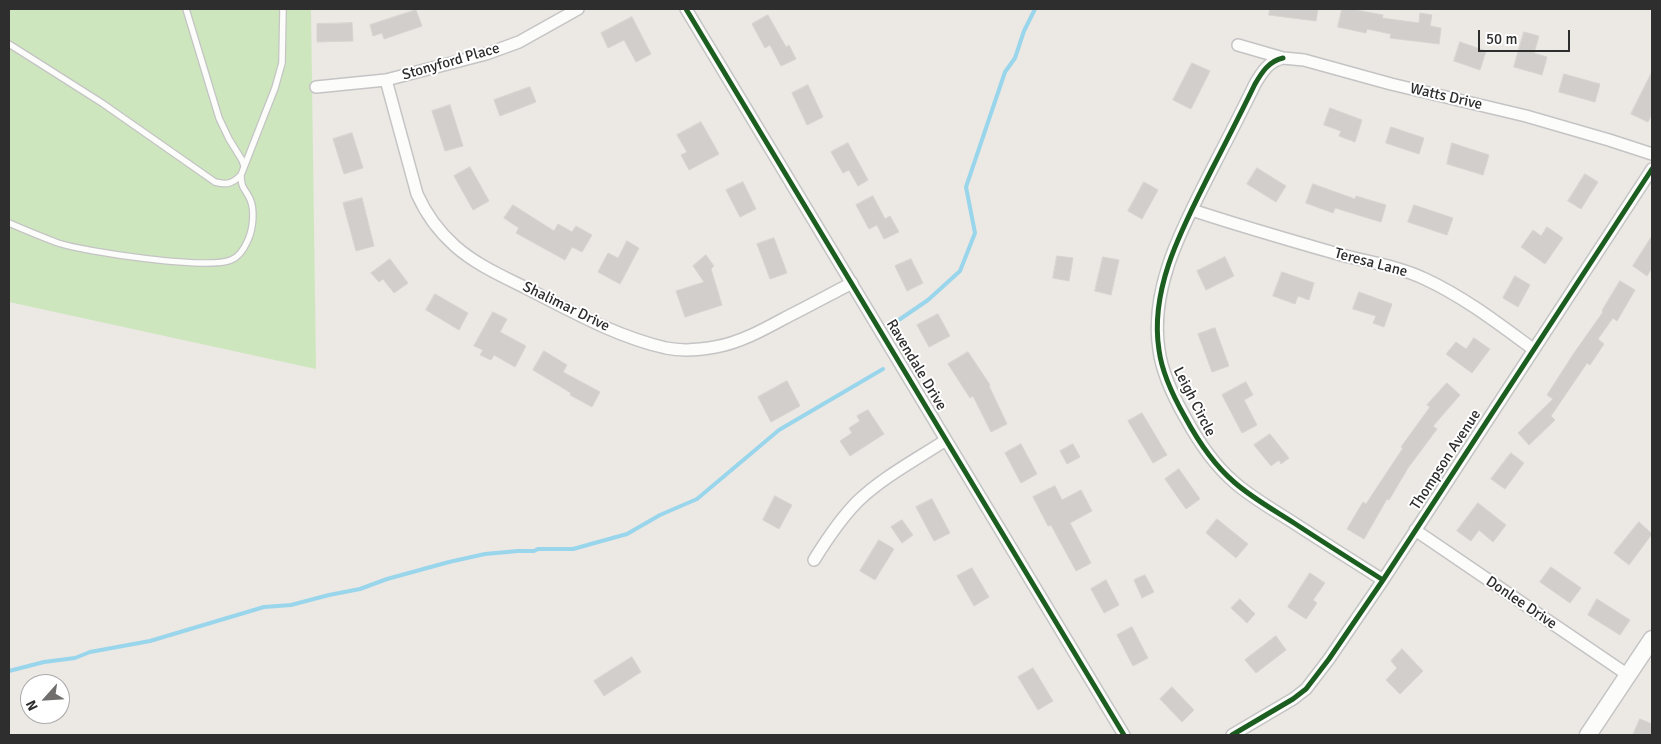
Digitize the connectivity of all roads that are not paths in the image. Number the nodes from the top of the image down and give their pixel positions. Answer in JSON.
{"nodes":[{"id":1,"x":186,"y":9,"type":"edge"},
{"id":2,"x":283,"y":9,"type":"edge"},
{"id":3,"x":578,"y":9,"type":"edge"},
{"id":4,"x":686,"y":9,"type":"edge"},
{"id":5,"x":9,"y":44,"type":"edge"},
{"id":6,"x":1238,"y":45,"type":"dead end"},
{"id":7,"x":1283,"y":58,"type":"junction"},
{"id":8,"x":386,"y":80,"type":"junction"},
{"id":9,"x":316,"y":87,"type":"dead end"},
{"id":10,"x":1652,"y":154,"type":"edge"},
{"id":11,"x":244,"y":166,"type":"junction"},
{"id":12,"x":1652,"y":169,"type":"edge"},
{"id":13,"x":241,"y":175,"type":"junction"},
{"id":14,"x":1192,"y":210,"type":"junction"},
{"id":15,"x":9,"y":223,"type":"edge"},
{"id":16,"x":852,"y":283,"type":"junction"},
{"id":17,"x":1533,"y":349,"type":"junction"},
{"id":18,"x":946,"y":440,"type":"junction"},
{"id":19,"x":1415,"y":530,"type":"junction"},
{"id":20,"x":814,"y":560,"type":"dead end"},
{"id":21,"x":1383,"y":580,"type":"junction"},
{"id":22,"x":1652,"y":639,"type":"edge"},
{"id":23,"x":1628,"y":675,"type":"junction"},
{"id":24,"x":1592,"y":734,"type":"edge"},
{"id":25,"x":1124,"y":735,"type":"edge"},
{"id":26,"x":1232,"y":735,"type":"edge"}],
"edges":[{"from":1,"to":11,"type":"lane"},
{"from":2,"to":11,"type":"lane"},
{"from":3,"to":8,"type":"street","name":"Stonyford Place"},
{"from":4,"to":16,"type":"street","name":"Ravendale Drive"},
{"from":5,"to":13,"type":"lane"},
{"from":6,"to":7,"type":"street","name":"Watts Drive"},
{"from":7,"to":10,"type":"street","name":"Watts Drive"},
{"from":7,"to":14,"type":"street","name":"Leigh Circle"},
{"from":8,"to":9,"type":"street","name":"Stonyford Place"},
{"from":8,"to":16,"type":"street","name":"Shalimar Drive"},
{"from":11,"to":13,"type":"lane"},
{"from":12,"to":17,"type":"street","name":"Thompson Avenue"},
{"from":13,"to":15,"type":"lane"},
{"from":14,"to":17,"type":"street","name":"Teresa Lane"},
{"from":14,"to":21,"type":"street","name":"Leigh Circle"},
{"from":16,"to":18,"type":"street","name":"Ravendale Drive"},
{"from":17,"to":19,"type":"street","name":"Thompson Avenue"},
{"from":18,"to":20,"type":"street"},
{"from":18,"to":25,"type":"street","name":"Ravendale Drive"},
{"from":19,"to":21,"type":"street","name":"Thompson Avenue"},
{"from":19,"to":23,"type":"street","name":"Donlee Drive"},
{"from":21,"to":26,"type":"street","name":"Thompson Avenue"},
{"from":22,"to":23,"type":"main road"},
{"from":23,"to":24,"type":"main road"}]}
